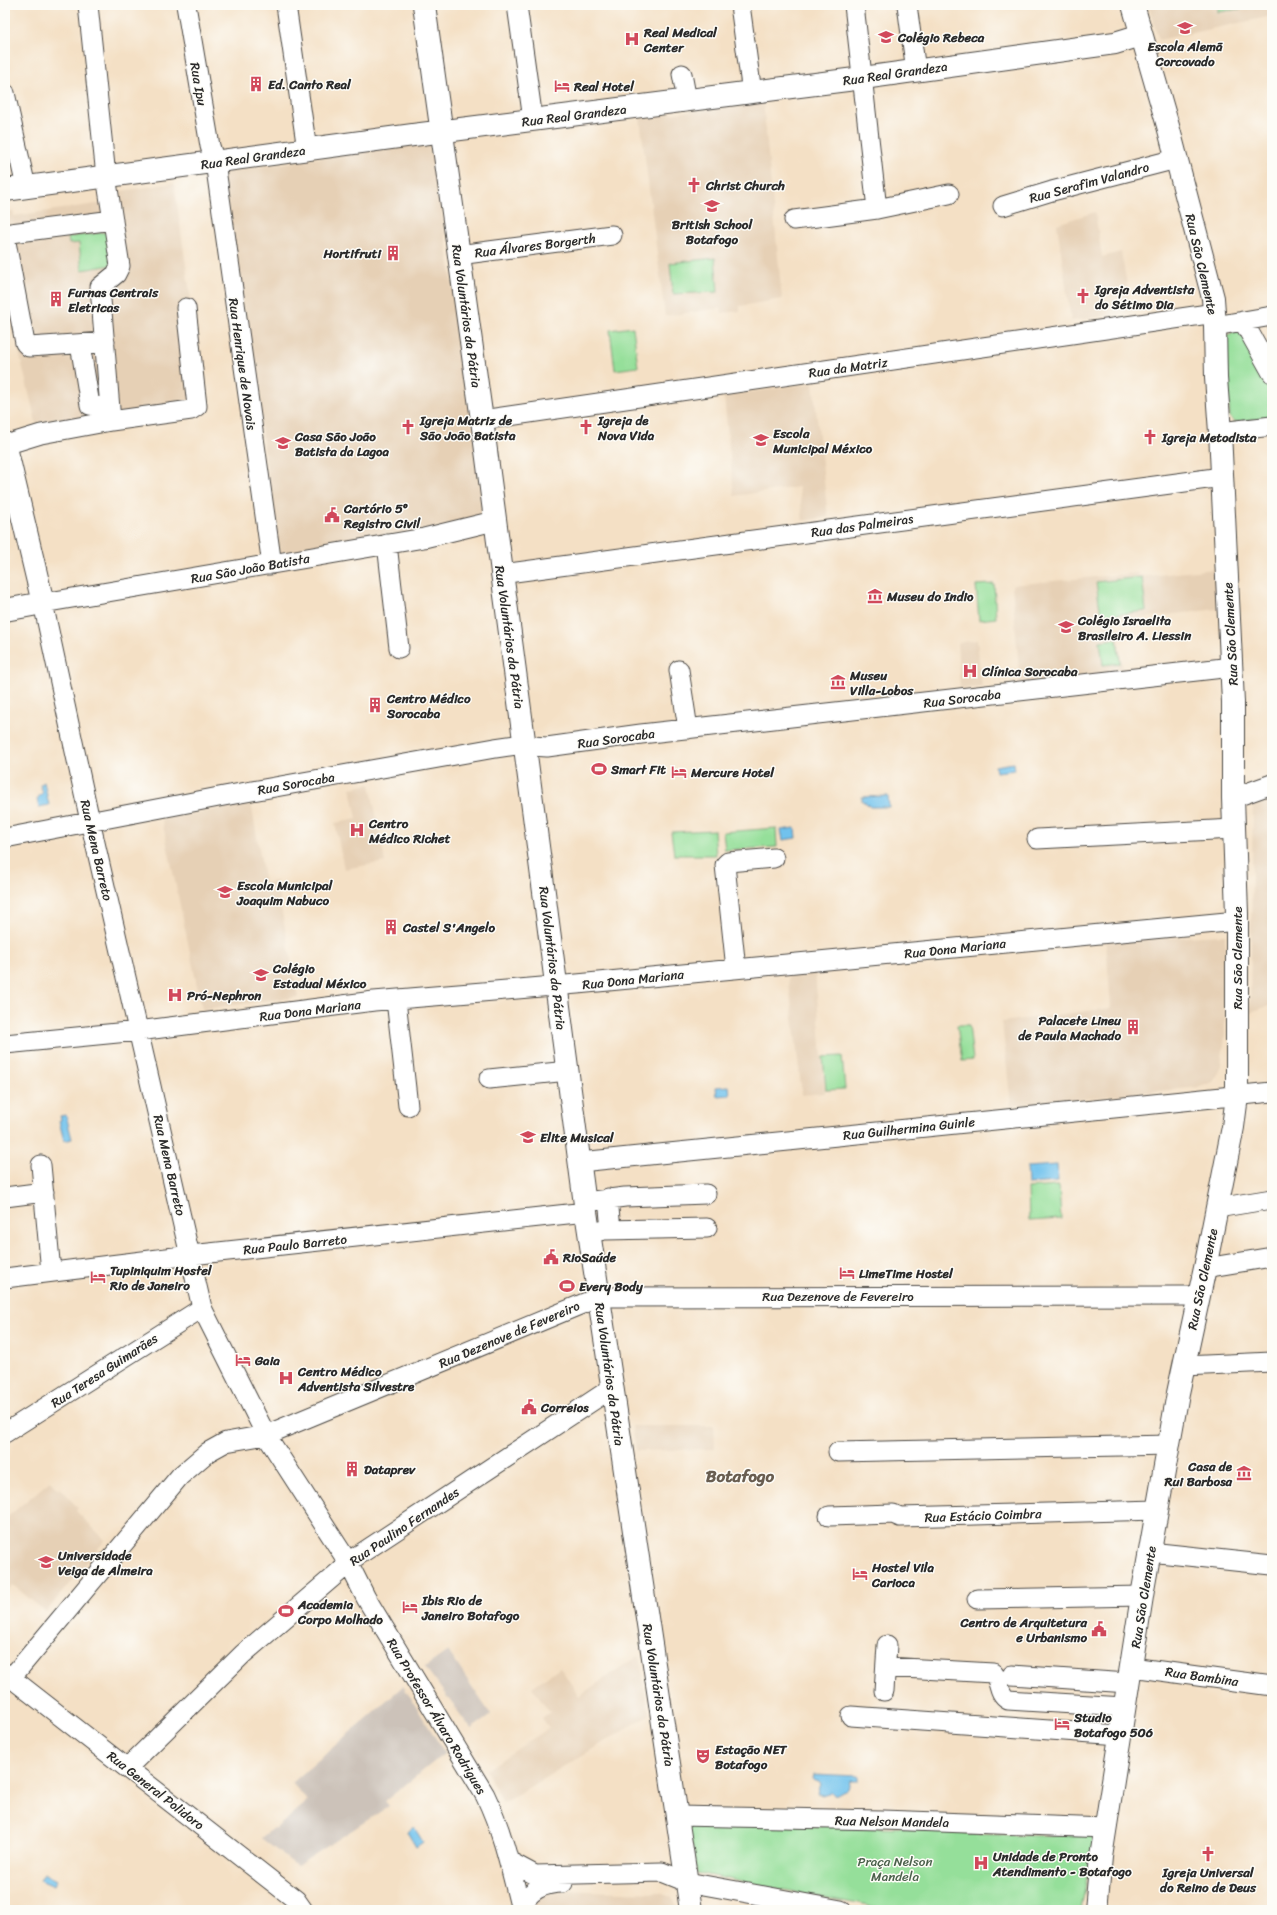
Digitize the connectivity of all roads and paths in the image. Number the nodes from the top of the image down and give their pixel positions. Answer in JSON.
{"nodes":[{"id":1,"x":88,"y":5,"type":"edge"},
{"id":2,"x":186,"y":5,"type":"edge"},
{"id":3,"x":286,"y":5,"type":"edge"},
{"id":4,"x":424,"y":5,"type":"edge"},
{"id":5,"x":517,"y":5,"type":"edge"},
{"id":6,"x":740,"y":5,"type":"edge"},
{"id":7,"x":854,"y":5,"type":"edge"},
{"id":8,"x":908,"y":5,"type":"edge"},
{"id":9,"x":1133,"y":5,"type":"edge"},
{"id":10,"x":1141,"y":35,"type":"junction"},
{"id":11,"x":916,"y":71,"type":"junction"},
{"id":12,"x":682,"y":74,"type":"dead end"},
{"id":13,"x":863,"y":86,"type":"junction"},
{"id":14,"x":5,"y":93,"type":"edge"},
{"id":15,"x":752,"y":93,"type":"junction"},
{"id":16,"x":687,"y":100,"type":"junction"},
{"id":17,"x":533,"y":120,"type":"junction"},
{"id":18,"x":442,"y":131,"type":"junction"},
{"id":19,"x":307,"y":150,"type":"junction"},
{"id":20,"x":1176,"y":159,"type":"junction"},
{"id":21,"x":214,"y":162,"type":"junction"},
{"id":22,"x":106,"y":176,"type":"junction"},
{"id":23,"x":26,"y":187,"type":"junction"},
{"id":24,"x":5,"y":190,"type":"edge"},
{"id":25,"x":949,"y":194,"type":"dead end"},
{"id":26,"x":1003,"y":206,"type":"dead end"},
{"id":27,"x":877,"y":209,"type":"junction"},
{"id":28,"x":112,"y":220,"type":"junction"},
{"id":29,"x":794,"y":220,"type":"dead end"},
{"id":30,"x":612,"y":235,"type":"dead end"},
{"id":31,"x":458,"y":255,"type":"junction"},
{"id":32,"x":186,"y":308,"type":"dead end"},
{"id":33,"x":1272,"y":316,"type":"edge"},
{"id":34,"x":1215,"y":320,"type":"junction"},
{"id":35,"x":1243,"y":321,"type":"junction"},
{"id":36,"x":105,"y":342,"type":"junction"},
{"id":37,"x":80,"y":344,"type":"junction"},
{"id":38,"x":1272,"y":373,"type":"edge"},
{"id":39,"x":110,"y":414,"type":"junction"},
{"id":40,"x":482,"y":420,"type":"junction"},
{"id":41,"x":1272,"y":426,"type":"edge"},
{"id":42,"x":1220,"y":432,"type":"junction"},
{"id":43,"x":10,"y":443,"type":"edge"},
{"id":44,"x":1222,"y":477,"type":"junction"},
{"id":45,"x":494,"y":521,"type":"junction"},
{"id":46,"x":387,"y":544,"type":"junction"},
{"id":47,"x":270,"y":565,"type":"junction"},
{"id":48,"x":501,"y":574,"type":"junction"},
{"id":49,"x":43,"y":603,"type":"junction"},
{"id":50,"x":5,"y":610,"type":"edge"},
{"id":51,"x":399,"y":648,"type":"dead end"},
{"id":52,"x":1232,"y":667,"type":"junction"},
{"id":53,"x":679,"y":670,"type":"dead end"},
{"id":54,"x":688,"y":729,"type":"junction"},
{"id":55,"x":525,"y":747,"type":"junction"},
{"id":56,"x":1272,"y":784,"type":"edge"},
{"id":57,"x":1233,"y":798,"type":"junction"},
{"id":58,"x":90,"y":821,"type":"junction"},
{"id":59,"x":1234,"y":829,"type":"junction"},
{"id":60,"x":5,"y":838,"type":"edge"},
{"id":61,"x":1037,"y":839,"type":"dead end"},
{"id":62,"x":774,"y":858,"type":"dead end"},
{"id":63,"x":1237,"y":920,"type":"junction"},
{"id":64,"x":736,"y":969,"type":"junction"},
{"id":65,"x":556,"y":986,"type":"junction"},
{"id":66,"x":396,"y":1000,"type":"junction"},
{"id":67,"x":138,"y":1032,"type":"junction"},
{"id":68,"x":5,"y":1044,"type":"edge"},
{"id":69,"x":568,"y":1071,"type":"junction"},
{"id":70,"x":489,"y":1079,"type":"dead end"},
{"id":71,"x":1272,"y":1092,"type":"edge"},
{"id":72,"x":1237,"y":1096,"type":"junction"},
{"id":73,"x":408,"y":1106,"type":"dead end"},
{"id":74,"x":580,"y":1162,"type":"junction"},
{"id":75,"x":41,"y":1164,"type":"dead end"},
{"id":76,"x":44,"y":1192,"type":"junction"},
{"id":77,"x":706,"y":1194,"type":"dead end"},
{"id":78,"x":5,"y":1197,"type":"edge"},
{"id":79,"x":608,"y":1198,"type":"junction"},
{"id":80,"x":1272,"y":1199,"type":"edge"},
{"id":81,"x":1217,"y":1208,"type":"junction"},
{"id":82,"x":587,"y":1216,"type":"junction"},
{"id":83,"x":707,"y":1228,"type":"dead end"},
{"id":84,"x":611,"y":1230,"type":"junction"},
{"id":85,"x":191,"y":1255,"type":"junction"},
{"id":86,"x":1272,"y":1257,"type":"edge"},
{"id":87,"x":1205,"y":1268,"type":"junction"},
{"id":88,"x":50,"y":1272,"type":"junction"},
{"id":89,"x":5,"y":1278,"type":"edge"},
{"id":90,"x":1199,"y":1296,"type":"junction"},
{"id":91,"x":599,"y":1297,"type":"junction"},
{"id":92,"x":202,"y":1308,"type":"junction"},
{"id":93,"x":1272,"y":1362,"type":"edge"},
{"id":94,"x":1184,"y":1366,"type":"junction"},
{"id":95,"x":612,"y":1388,"type":"junction"},
{"id":96,"x":5,"y":1433,"type":"edge"},
{"id":97,"x":266,"y":1435,"type":"junction"},
{"id":98,"x":1170,"y":1445,"type":"junction"},
{"id":99,"x":838,"y":1452,"type":"dead end"},
{"id":100,"x":1148,"y":1510,"type":"junction"},
{"id":101,"x":829,"y":1516,"type":"dead end"},
{"id":102,"x":1150,"y":1552,"type":"junction"},
{"id":103,"x":348,"y":1562,"type":"junction"},
{"id":104,"x":1272,"y":1565,"type":"edge"},
{"id":105,"x":1142,"y":1596,"type":"junction"},
{"id":106,"x":977,"y":1599,"type":"dead end"},
{"id":107,"x":887,"y":1645,"type":"dead end"},
{"id":108,"x":886,"y":1667,"type":"junction"},
{"id":109,"x":1012,"y":1675,"type":"dead end"},
{"id":110,"x":1130,"y":1675,"type":"junction"},
{"id":111,"x":8,"y":1676,"type":"edge"},
{"id":112,"x":1272,"y":1686,"type":"edge"},
{"id":113,"x":884,"y":1691,"type":"dead end"},
{"id":114,"x":1124,"y":1707,"type":"junction"},
{"id":115,"x":851,"y":1716,"type":"dead end"},
{"id":116,"x":1120,"y":1734,"type":"junction"},
{"id":117,"x":127,"y":1768,"type":"junction"},
{"id":118,"x":677,"y":1816,"type":"junction"},
{"id":119,"x":1106,"y":1828,"type":"junction"},
{"id":120,"x":509,"y":1861,"type":"junction"},
{"id":121,"x":525,"y":1871,"type":"junction"},
{"id":122,"x":688,"y":1886,"type":"junction"},
{"id":123,"x":525,"y":1905,"type":"edge"},
{"id":124,"x":303,"y":1910,"type":"edge"},
{"id":125,"x":692,"y":1910,"type":"edge"},
{"id":126,"x":841,"y":1910,"type":"edge"},
{"id":127,"x":1096,"y":1910,"type":"edge"}],
"edges":[{"from":1,"to":22,"type":"street"},
{"from":2,"to":21,"type":"street","name":"Rua Ipu"},
{"from":3,"to":19,"type":"street"},
{"from":4,"to":18,"type":"main road","name":"Rua Voluntários da Pátria"},
{"from":5,"to":17,"type":"street"},
{"from":6,"to":15,"type":"street"},
{"from":7,"to":13,"type":"street"},
{"from":8,"to":11,"type":"street"},
{"from":9,"to":10,"type":"main road","name":"Rua São Clemente"},
{"from":10,"to":11,"type":"main road","name":"Rua Real Grandeza"},
{"from":10,"to":20,"type":"main road","name":"Rua São Clemente"},
{"from":11,"to":13,"type":"main road","name":"Rua Real Grandeza"},
{"from":12,"to":16,"type":"street"},
{"from":13,"to":15,"type":"main road","name":"Rua Real Grandeza"},
{"from":13,"to":27,"type":"street"},
{"from":14,"to":23,"type":"street"},
{"from":15,"to":16,"type":"main road","name":"Rua Real Grandeza"},
{"from":16,"to":17,"type":"main road","name":"Rua Real Grandeza"},
{"from":17,"to":18,"type":"main road","name":"Rua Real Grandeza"},
{"from":18,"to":19,"type":"main road","name":"Rua Real Grandeza"},
{"from":18,"to":31,"type":"main road","name":"Rua Voluntários da Pátria"},
{"from":19,"to":21,"type":"main road","name":"Rua Real Grandeza"},
{"from":20,"to":26,"type":"street","name":"Rua Serafim Valandro"},
{"from":20,"to":34,"type":"main road","name":"Rua São Clemente"},
{"from":21,"to":22,"type":"main road","name":"Rua Real Grandeza"},
{"from":21,"to":47,"type":"street","name":"Rua Henrique de Novais"},
{"from":22,"to":23,"type":"main road","name":"Rua Real Grandeza"},
{"from":22,"to":28,"type":"street"},
{"from":23,"to":24,"type":"main road","name":"Rua Real Grandeza"},
{"from":25,"to":27,"type":"street"},
{"from":27,"to":29,"type":"street"},
{"from":28,"to":36,"type":"street"},
{"from":28,"to":37,"type":"street"},
{"from":30,"to":31,"type":"street","name":"Rua Álvares Borgerth"},
{"from":31,"to":40,"type":"main road","name":"Rua Voluntários da Pátria"},
{"from":32,"to":39,"type":"street"},
{"from":33,"to":35,"type":"street","name":"Rua da Matriz"},
{"from":34,"to":35,"type":"street","name":"Rua da Matriz"},
{"from":34,"to":40,"type":"street","name":"Rua da Matriz"},
{"from":34,"to":42,"type":"main road","name":"Rua São Clemente"},
{"from":35,"to":38,"type":"street"},
{"from":36,"to":37,"type":"street"},
{"from":36,"to":39,"type":"street"},
{"from":37,"to":39,"type":"street"},
{"from":39,"to":43,"type":"street"},
{"from":40,"to":45,"type":"main road","name":"Rua Voluntários da Pátria"},
{"from":41,"to":42,"type":"street"},
{"from":42,"to":44,"type":"main road","name":"Rua São Clemente"},
{"from":43,"to":49,"type":"main road","name":"Rua Mena Barreto"},
{"from":44,"to":48,"type":"street","name":"Rua das Palmeiras"},
{"from":44,"to":52,"type":"main road","name":"Rua São Clemente"},
{"from":45,"to":46,"type":"street","name":"Rua São João Batista"},
{"from":45,"to":48,"type":"main road","name":"Rua Voluntários da Pátria"},
{"from":46,"to":47,"type":"street","name":"Rua São João Batista"},
{"from":46,"to":51,"type":"street"},
{"from":47,"to":49,"type":"street","name":"Rua São João Batista"},
{"from":48,"to":55,"type":"main road","name":"Rua Voluntários da Pátria"},
{"from":49,"to":50,"type":"main road","name":"Rua São João Batista"},
{"from":49,"to":58,"type":"street","name":"Rua Mena Barreto"},
{"from":52,"to":54,"type":"street","name":"Rua Sorocaba"},
{"from":52,"to":57,"type":"main road","name":"Rua São Clemente"},
{"from":53,"to":54,"type":"street"},
{"from":54,"to":55,"type":"street","name":"Rua Sorocaba"},
{"from":55,"to":58,"type":"street","name":"Rua Sorocaba"},
{"from":55,"to":65,"type":"main road","name":"Rua Voluntários da Pátria"},
{"from":56,"to":57,"type":"street"},
{"from":57,"to":59,"type":"main road","name":"Rua São Clemente"},
{"from":58,"to":60,"type":"street","name":"Rua Sorocaba"},
{"from":58,"to":67,"type":"street","name":"Rua Mena Barreto"},
{"from":59,"to":61,"type":"street"},
{"from":59,"to":63,"type":"main road","name":"Rua São Clemente"},
{"from":62,"to":64,"type":"street"},
{"from":63,"to":64,"type":"street","name":"Rua Dona Mariana"},
{"from":63,"to":72,"type":"main road","name":"Rua São Clemente"},
{"from":64,"to":65,"type":"street","name":"Rua Dona Mariana"},
{"from":65,"to":66,"type":"street","name":"Rua Dona Mariana"},
{"from":65,"to":69,"type":"main road","name":"Rua Voluntários da Pátria"},
{"from":66,"to":67,"type":"street","name":"Rua Dona Mariana"},
{"from":66,"to":73,"type":"street"},
{"from":67,"to":68,"type":"street","name":"Rua Dona Mariana"},
{"from":67,"to":85,"type":"street","name":"Rua Mena Barreto"},
{"from":69,"to":70,"type":"street"},
{"from":69,"to":74,"type":"main road","name":"Rua Voluntários da Pátria"},
{"from":71,"to":72,"type":"street","name":"Rua Guilhermina Guinle"},
{"from":72,"to":74,"type":"street","name":"Rua Guilhermina Guinle"},
{"from":72,"to":81,"type":"main road","name":"Rua São Clemente"},
{"from":74,"to":82,"type":"main road","name":"Rua Voluntários da Pátria"},
{"from":75,"to":76,"type":"street"},
{"from":76,"to":78,"type":"street"},
{"from":76,"to":88,"type":"street"},
{"from":77,"to":79,"type":"street"},
{"from":79,"to":82,"type":"street"},
{"from":79,"to":84,"type":"street"},
{"from":80,"to":81,"type":"street"},
{"from":81,"to":87,"type":"main road","name":"Rua São Clemente"},
{"from":82,"to":84,"type":"street"},
{"from":82,"to":85,"type":"street","name":"Rua Paulo Barreto"},
{"from":82,"to":91,"type":"main road","name":"Rua Voluntários da Pátria"},
{"from":83,"to":84,"type":"street"},
{"from":85,"to":88,"type":"street","name":"Rua Paulo Barreto"},
{"from":85,"to":92,"type":"street","name":"Rua Professor Álvaro Rodrigues"},
{"from":86,"to":87,"type":"street"},
{"from":87,"to":90,"type":"main road","name":"Rua São Clemente"},
{"from":88,"to":89,"type":"street","name":"Rua Paulo Barreto"},
{"from":90,"to":91,"type":"street","name":"Rua Dezenove de Fevereiro"},
{"from":90,"to":94,"type":"main road","name":"Rua São Clemente"},
{"from":91,"to":95,"type":"main road","name":"Rua Voluntários da Pátria"},
{"from":91,"to":97,"type":"street","name":"Rua Dezenove de Fevereiro"},
{"from":92,"to":96,"type":"street","name":"Rua Teresa Guimarães"},
{"from":92,"to":97,"type":"street","name":"Rua Professor Álvaro Rodrigues"},
{"from":93,"to":94,"type":"street"},
{"from":94,"to":98,"type":"main road","name":"Rua São Clemente"},
{"from":95,"to":103,"type":"street","name":"Rua Paulino Fernandes"},
{"from":95,"to":118,"type":"main road","name":"Rua Voluntários da Pátria"},
{"from":97,"to":103,"type":"street","name":"Rua Professor Álvaro Rodrigues"},
{"from":97,"to":111,"type":"street","name":"Rua Dezenove de Fevereiro"},
{"from":98,"to":99,"type":"street"},
{"from":98,"to":100,"type":"main road","name":"Rua São Clemente"},
{"from":100,"to":101,"type":"street","name":"Rua Estácio Coimbra"},
{"from":100,"to":102,"type":"main road","name":"Rua São Clemente"},
{"from":102,"to":104,"type":"street"},
{"from":102,"to":105,"type":"main road","name":"Rua São Clemente"},
{"from":103,"to":117,"type":"street","name":"Rua Paulino Fernandes"},
{"from":103,"to":120,"type":"street","name":"Rua Professor Álvaro Rodrigues"},
{"from":105,"to":106,"type":"street"},
{"from":105,"to":110,"type":"main road","name":"Rua São Clemente"},
{"from":107,"to":108,"type":"street"},
{"from":108,"to":113,"type":"street"},
{"from":108,"to":114,"type":"street"},
{"from":109,"to":110,"type":"street","name":"Rua Bambina"},
{"from":110,"to":112,"type":"street","name":"Rua Bambina"},
{"from":110,"to":114,"type":"main road","name":"Rua São Clemente"},
{"from":111,"to":117,"type":"street","name":"Rua General Polidoro"},
{"from":114,"to":116,"type":"main road","name":"Rua São Clemente"},
{"from":115,"to":116,"type":"street"},
{"from":116,"to":119,"type":"main road","name":"Rua São Clemente"},
{"from":117,"to":124,"type":"street","name":"Rua General Polidoro"},
{"from":118,"to":119,"type":"street","name":"Rua Nelson Mandela"},
{"from":118,"to":122,"type":"main road","name":"Rua Voluntários da Pátria"},
{"from":119,"to":127,"type":"main road","name":"Rua São Clemente"},
{"from":120,"to":121,"type":"street"},
{"from":120,"to":123,"type":"street","name":"Rua Professor Álvaro Rodrigues"},
{"from":121,"to":122,"type":"street"},
{"from":121,"to":123,"type":"street"},
{"from":122,"to":123,"type":"street"},
{"from":122,"to":125,"type":"main road","name":"Rua Voluntários da Pátria"},
{"from":122,"to":126,"type":"street"}]}
